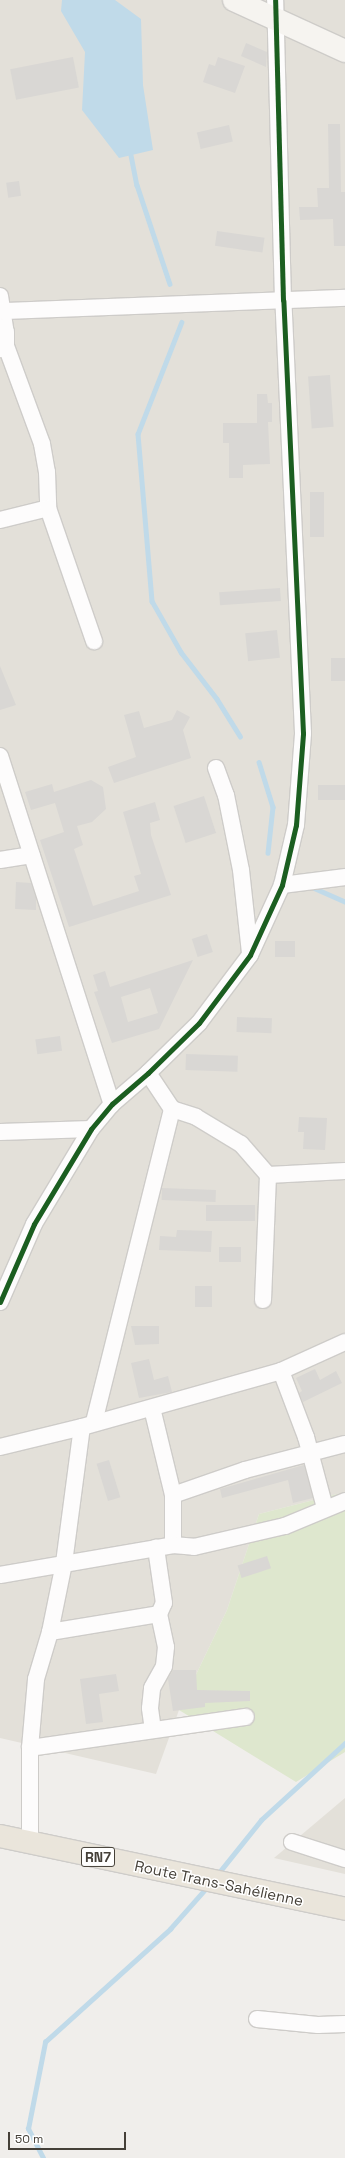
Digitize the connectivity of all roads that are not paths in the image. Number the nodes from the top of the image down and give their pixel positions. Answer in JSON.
{"nodes":[{"id":1,"x":234,"y":0,"type":"edge"},
{"id":2,"x":275,"y":10,"type":"edge"},
{"id":3,"x":345,"y":51,"type":"edge"},
{"id":4,"x":345,"y":298,"type":"edge"},
{"id":5,"x":283,"y":300,"type":"junction"},
{"id":6,"x":1,"y":304,"type":"edge"},
{"id":7,"x":3,"y":347,"type":"edge"},
{"id":8,"x":48,"y":508,"type":"junction"},
{"id":9,"x":0,"y":520,"type":"edge"},
{"id":10,"x":94,"y":641,"type":"dead end"},
{"id":11,"x":0,"y":756,"type":"edge"},
{"id":12,"x":216,"y":768,"type":"dead end"},
{"id":13,"x":32,"y":855,"type":"junction"},
{"id":14,"x":0,"y":860,"type":"edge"},
{"id":15,"x":345,"y":877,"type":"edge"},
{"id":16,"x":282,"y":885,"type":"junction"},
{"id":17,"x":250,"y":954,"type":"junction"},
{"id":18,"x":148,"y":1073,"type":"junction"},
{"id":19,"x":112,"y":1104,"type":"junction"},
{"id":20,"x":172,"y":1109,"type":"junction"},
{"id":21,"x":91,"y":1129,"type":"junction"},
{"id":22,"x":0,"y":1132,"type":"edge"},
{"id":23,"x":345,"y":1171,"type":"edge"},
{"id":24,"x":268,"y":1175,"type":"junction"},
{"id":25,"x":263,"y":1300,"type":"dead end"},
{"id":26,"x":0,"y":1302,"type":"edge"},
{"id":27,"x":345,"y":1342,"type":"edge"},
{"id":28,"x":281,"y":1371,"type":"junction"},
{"id":29,"x":152,"y":1408,"type":"junction"},
{"id":30,"x":88,"y":1425,"type":"junction"},
{"id":31,"x":345,"y":1444,"type":"edge"},
{"id":32,"x":0,"y":1447,"type":"edge"},
{"id":33,"x":310,"y":1453,"type":"junction"},
{"id":34,"x":173,"y":1495,"type":"junction"},
{"id":35,"x":345,"y":1501,"type":"edge"},
{"id":36,"x":325,"y":1508,"type":"junction"},
{"id":37,"x":173,"y":1545,"type":"junction"},
{"id":38,"x":156,"y":1548,"type":"junction"},
{"id":39,"x":64,"y":1563,"type":"junction"},
{"id":40,"x":0,"y":1575,"type":"edge"},
{"id":41,"x":159,"y":1614,"type":"junction"},
{"id":42,"x":50,"y":1632,"type":"junction"},
{"id":43,"x":246,"y":1717,"type":"dead end"},
{"id":44,"x":153,"y":1730,"type":"junction"},
{"id":45,"x":30,"y":1748,"type":"junction"},
{"id":46,"x":0,"y":1836,"type":"edge"},
{"id":47,"x":30,"y":1842,"type":"junction"},
{"id":48,"x":292,"y":1842,"type":"dead end"},
{"id":49,"x":345,"y":1859,"type":"edge"},
{"id":50,"x":345,"y":1909,"type":"edge"},
{"id":51,"x":257,"y":2019,"type":"dead end"},
{"id":52,"x":345,"y":2024,"type":"edge"}],
"edges":[{"from":1,"to":2,"type":"street"},
{"from":2,"to":3,"type":"street"},
{"from":2,"to":5,"type":"street"},
{"from":4,"to":5,"type":"street"},
{"from":5,"to":6,"type":"street"},
{"from":5,"to":16,"type":"street"},
{"from":6,"to":7,"type":"street"},
{"from":7,"to":8,"type":"street"},
{"from":8,"to":9,"type":"street"},
{"from":8,"to":10,"type":"street"},
{"from":11,"to":13,"type":"street"},
{"from":12,"to":17,"type":"street"},
{"from":13,"to":14,"type":"street"},
{"from":13,"to":19,"type":"street"},
{"from":15,"to":16,"type":"street"},
{"from":16,"to":17,"type":"street"},
{"from":17,"to":18,"type":"street"},
{"from":18,"to":19,"type":"street"},
{"from":18,"to":20,"type":"street"},
{"from":19,"to":21,"type":"street"},
{"from":20,"to":24,"type":"street"},
{"from":20,"to":30,"type":"street"},
{"from":21,"to":22,"type":"street"},
{"from":21,"to":26,"type":"street"},
{"from":23,"to":24,"type":"street"},
{"from":24,"to":25,"type":"street"},
{"from":27,"to":28,"type":"street"},
{"from":28,"to":29,"type":"street"},
{"from":28,"to":33,"type":"street"},
{"from":29,"to":30,"type":"street"},
{"from":29,"to":34,"type":"street"},
{"from":30,"to":32,"type":"street"},
{"from":30,"to":39,"type":"street"},
{"from":31,"to":33,"type":"street"},
{"from":33,"to":34,"type":"street"},
{"from":33,"to":36,"type":"street"},
{"from":34,"to":37,"type":"street"},
{"from":35,"to":36,"type":"street"},
{"from":36,"to":37,"type":"street"},
{"from":37,"to":38,"type":"street"},
{"from":38,"to":39,"type":"street"},
{"from":38,"to":41,"type":"street"},
{"from":39,"to":40,"type":"street"},
{"from":39,"to":42,"type":"street"},
{"from":41,"to":42,"type":"street"},
{"from":41,"to":44,"type":"street"},
{"from":42,"to":45,"type":"street"},
{"from":43,"to":44,"type":"street"},
{"from":44,"to":45,"type":"street"},
{"from":45,"to":47,"type":"street"},
{"from":46,"to":47,"type":"highway","name":"Route Trans-Sahélienne","number":"RN7"},
{"from":47,"to":50,"type":"highway","name":"Route Trans-Sahélienne","number":"RN7"},
{"from":48,"to":49,"type":"street"},
{"from":51,"to":52,"type":"street"}]}
